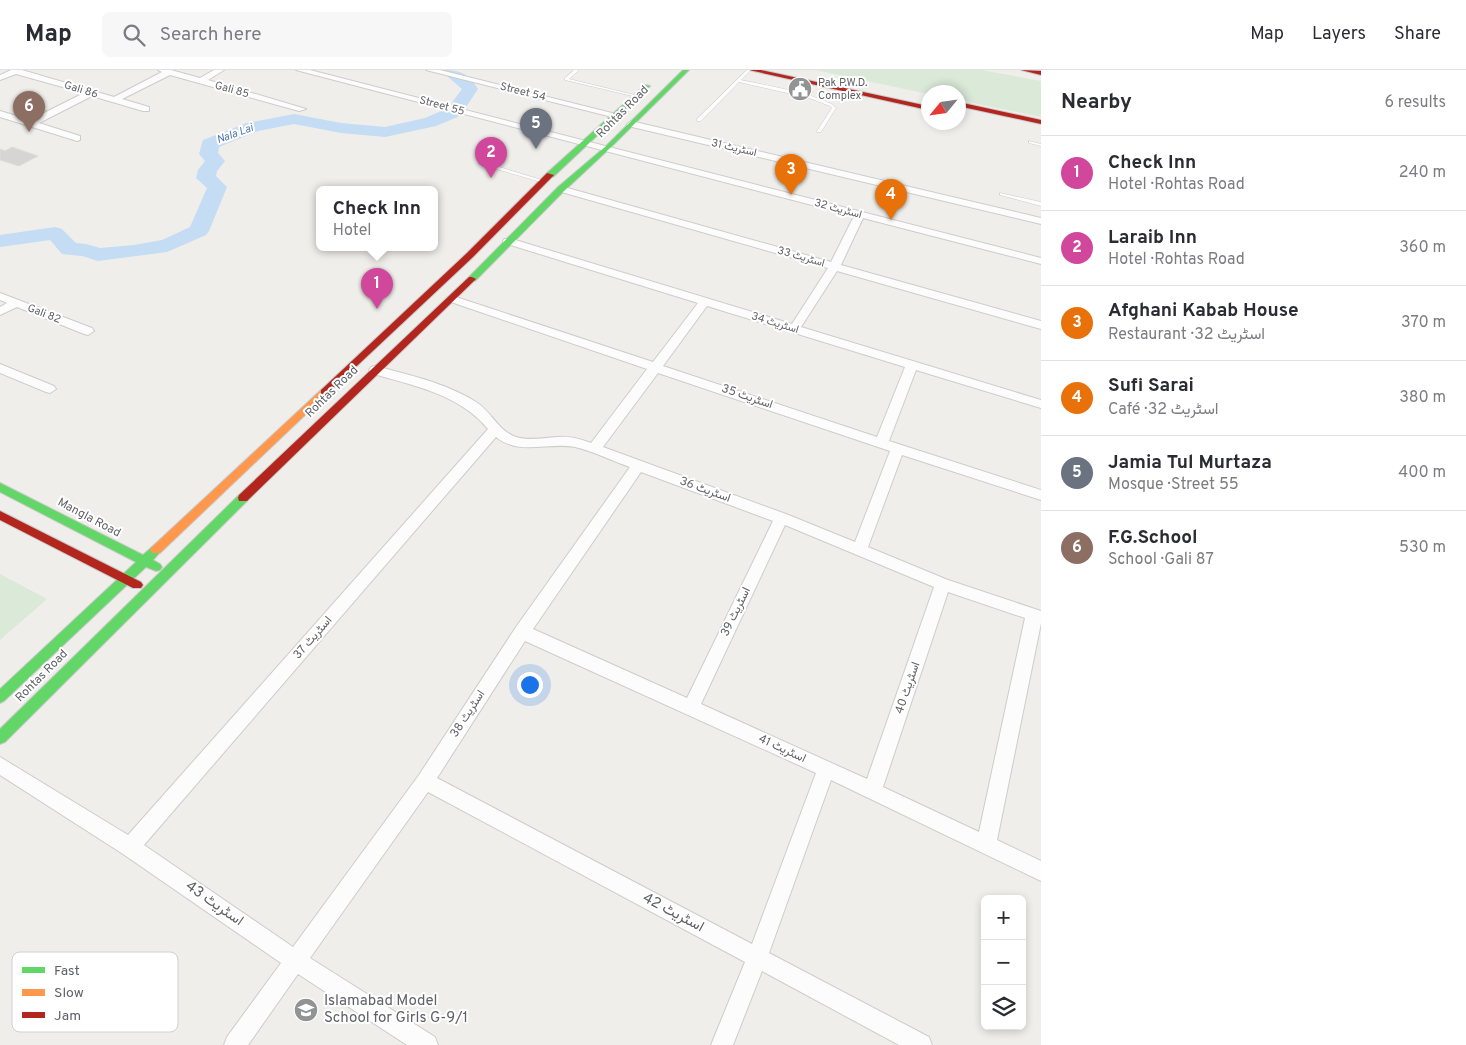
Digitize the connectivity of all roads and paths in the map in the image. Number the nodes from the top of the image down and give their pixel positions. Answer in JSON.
{"nodes":[{"id":1,"x":17,"y":70,"type":"edge"},
{"id":2,"x":220,"y":70,"type":"edge"},
{"id":3,"x":300,"y":70,"type":"edge"},
{"id":4,"x":430,"y":70,"type":"edge"},
{"id":5,"x":577,"y":70,"type":"edge"},
{"id":6,"x":686,"y":70,"type":"edge"},
{"id":7,"x":751,"y":70,"type":"edge"},
{"id":8,"x":799,"y":70,"type":"edge"},
{"id":9,"x":1024,"y":70,"type":"edge"},
{"id":10,"x":165,"y":71,"type":"edge"},
{"id":11,"x":1041,"y":73,"type":"edge"},
{"id":12,"x":658,"y":76,"type":"dead end"},
{"id":13,"x":0,"y":78,"type":"edge"},
{"id":14,"x":200,"y":81,"type":"junction"},
{"id":15,"x":738,"y":81,"type":"junction"},
{"id":16,"x":91,"y":93,"type":"junction"},
{"id":17,"x":638,"y":95,"type":"junction"},
{"id":18,"x":921,"y":96,"type":"edge"},
{"id":19,"x":655,"y":99,"type":"junction"},
{"id":20,"x":114,"y":100,"type":"junction"},
{"id":21,"x":921,"y":106,"type":"edge"},
{"id":22,"x":966,"y":106,"type":"edge"},
{"id":23,"x":146,"y":109,"type":"dead end"},
{"id":24,"x":302,"y":109,"type":"dead end"},
{"id":25,"x":0,"y":114,"type":"edge"},
{"id":26,"x":616,"y":116,"type":"junction"},
{"id":27,"x":966,"y":116,"type":"edge"},
{"id":28,"x":699,"y":120,"type":"dead end"},
{"id":29,"x":1041,"y":122,"type":"edge"},
{"id":30,"x":30,"y":124,"type":"junction"},
{"id":31,"x":631,"y":124,"type":"junction"},
{"id":32,"x":819,"y":131,"type":"dead end"},
{"id":33,"x":1041,"y":132,"type":"edge"},
{"id":34,"x":77,"y":138,"type":"dead end"},
{"id":35,"x":1031,"y":142,"type":"dead end"},
{"id":36,"x":584,"y":143,"type":"junction"},
{"id":37,"x":1041,"y":145,"type":"edge"},
{"id":38,"x":607,"y":148,"type":"junction"},
{"id":39,"x":481,"y":163,"type":"dead end"},
{"id":40,"x":543,"y":181,"type":"junction"},
{"id":41,"x":561,"y":189,"type":"junction"},
{"id":42,"x":1002,"y":194,"type":"dead end"},
{"id":43,"x":1041,"y":204,"type":"edge"},
{"id":44,"x":860,"y":214,"type":"junction"},
{"id":45,"x":1041,"y":221,"type":"edge"},
{"id":46,"x":508,"y":241,"type":"junction"},
{"id":47,"x":1041,"y":261,"type":"edge"},
{"id":48,"x":835,"y":266,"type":"junction"},
{"id":49,"x":0,"y":296,"type":"edge"},
{"id":50,"x":452,"y":299,"type":"junction"},
{"id":51,"x":704,"y":302,"type":"junction"},
{"id":52,"x":15,"y":303,"type":"junction"},
{"id":53,"x":0,"y":312,"type":"edge"},
{"id":54,"x":1041,"y":325,"type":"edge"},
{"id":55,"x":794,"y":329,"type":"junction"},
{"id":56,"x":88,"y":330,"type":"dead end"},
{"id":57,"x":912,"y":365,"type":"junction"},
{"id":58,"x":656,"y":367,"type":"junction"},
{"id":59,"x":0,"y":368,"type":"edge"},
{"id":60,"x":375,"y":370,"type":"junction"},
{"id":61,"x":50,"y":389,"type":"dead end"},
{"id":62,"x":1041,"y":404,"type":"edge"},
{"id":63,"x":495,"y":429,"type":"junction"},
{"id":64,"x":882,"y":442,"type":"junction"},
{"id":65,"x":594,"y":449,"type":"junction"},
{"id":66,"x":898,"y":449,"type":"junction"},
{"id":67,"x":638,"y":466,"type":"junction"},
{"id":68,"x":0,"y":487,"type":"edge"},
{"id":69,"x":1041,"y":495,"type":"edge"},
{"id":70,"x":0,"y":515,"type":"edge"},
{"id":71,"x":781,"y":518,"type":"junction"},
{"id":72,"x":860,"y":549,"type":"junction"},
{"id":73,"x":144,"y":562,"type":"junction"},
{"id":74,"x":166,"y":570,"type":"junction"},
{"id":75,"x":125,"y":579,"type":"junction"},
{"id":76,"x":943,"y":584,"type":"junction"},
{"id":77,"x":147,"y":590,"type":"junction"},
{"id":78,"x":1038,"y":616,"type":"edge"},
{"id":79,"x":522,"y":632,"type":"junction"},
{"id":80,"x":0,"y":697,"type":"edge"},
{"id":81,"x":691,"y":707,"type":"junction"},
{"id":82,"x":0,"y":738,"type":"edge"},
{"id":83,"x":0,"y":764,"type":"edge"},
{"id":84,"x":826,"y":769,"type":"junction"},
{"id":85,"x":425,"y":781,"type":"junction"},
{"id":86,"x":872,"y":791,"type":"junction"},
{"id":87,"x":986,"y":845,"type":"junction"},
{"id":88,"x":130,"y":847,"type":"junction"},
{"id":89,"x":1041,"y":871,"type":"edge"},
{"id":90,"x":757,"y":957,"type":"junction"},
{"id":91,"x":296,"y":961,"type":"junction"},
{"id":92,"x":235,"y":1045,"type":"edge"},
{"id":93,"x":427,"y":1045,"type":"edge"},
{"id":94,"x":722,"y":1045,"type":"edge"},
{"id":95,"x":921,"y":1045,"type":"edge"}],
"edges":[{"from":1,"to":13,"type":"street"},
{"from":1,"to":16,"type":"street","name":"Gali 86"},
{"from":2,"to":14,"type":"street"},
{"from":3,"to":36,"type":"street","name":"Street 55"},
{"from":4,"to":26,"type":"street","name":"Street 54"},
{"from":5,"to":17,"type":"lane"},
{"from":6,"to":19,"type":"main road","name":"Rohtas Road"},
{"from":7,"to":15,"type":"lane"},
{"from":7,"to":21,"type":"main road"},
{"from":8,"to":18,"type":"main road"},
{"from":9,"to":11,"type":"main road"},
{"from":10,"to":14,"type":"street","name":"Gali 85"},
{"from":10,"to":20,"type":"street"},
{"from":12,"to":17,"type":"main road","name":"Rohtas Road"},
{"from":14,"to":24,"type":"street","name":"Gali 85"},
{"from":15,"to":28,"type":"lane"},
{"from":15,"to":32,"type":"lane"},
{"from":16,"to":20,"type":"street","name":"Gali 86"},
{"from":16,"to":30,"type":"street"},
{"from":17,"to":19,"type":"main road"},
{"from":17,"to":26,"type":"main road","name":"Rohtas Road"},
{"from":19,"to":31,"type":"main road","name":"Rohtas Road"},
{"from":20,"to":23,"type":"street","name":"Gali 86"},
{"from":22,"to":29,"type":"main road"},
{"from":25,"to":30,"type":"street"},
{"from":26,"to":36,"type":"main road","name":"Rohtas Road"},
{"from":27,"to":33,"type":"main road"},
{"from":30,"to":34,"type":"street"},
{"from":31,"to":38,"type":"main road","name":"Rohtas Road"},
{"from":31,"to":45,"type":"street","name":"اسٹریٹ 31"},
{"from":35,"to":37,"type":"lane"},
{"from":36,"to":38,"type":"street","name":"اسٹریٹ 32"},
{"from":36,"to":40,"type":"main road","name":"Rohtas Road"},
{"from":38,"to":41,"type":"main road","name":"Rohtas Road"},
{"from":38,"to":44,"type":"street","name":"اسٹریٹ 32"},
{"from":39,"to":40,"type":"lane"},
{"from":40,"to":73,"type":"main road","name":"Rohtas Road"},
{"from":41,"to":46,"type":"main road","name":"Rohtas Road"},
{"from":41,"to":48,"type":"street","name":"اسٹریٹ 33"},
{"from":42,"to":43,"type":"lane"},
{"from":44,"to":47,"type":"street","name":"اسٹریٹ 32"},
{"from":44,"to":48,"type":"street"},
{"from":46,"to":50,"type":"main road","name":"Rohtas Road"},
{"from":46,"to":51,"type":"street","name":"اسٹریٹ 34"},
{"from":48,"to":54,"type":"street","name":"اسٹریٹ 33"},
{"from":48,"to":55,"type":"street"},
{"from":49,"to":52,"type":"street","name":"Gali 82"},
{"from":50,"to":58,"type":"street","name":"اسٹریٹ 35"},
{"from":50,"to":60,"type":"main road","name":"Rohtas Road"},
{"from":51,"to":55,"type":"street","name":"اسٹریٹ 34"},
{"from":51,"to":58,"type":"street"},
{"from":52,"to":53,"type":"street"},
{"from":52,"to":56,"type":"street","name":"Gali 82"},
{"from":55,"to":57,"type":"street","name":"اسٹریٹ 34"},
{"from":57,"to":62,"type":"street","name":"اسٹریٹ 34"},
{"from":57,"to":64,"type":"street"},
{"from":58,"to":64,"type":"street","name":"اسٹریٹ 35"},
{"from":58,"to":65,"type":"street"},
{"from":59,"to":61,"type":"street"},
{"from":60,"to":63,"type":"street","name":"اسٹریٹ 36"},
{"from":60,"to":74,"type":"main road","name":"Rohtas Road"},
{"from":63,"to":65,"type":"street","name":"اسٹریٹ 36"},
{"from":63,"to":88,"type":"street","name":"اسٹریٹ 37"},
{"from":64,"to":66,"type":"street","name":"اسٹریٹ 35"},
{"from":65,"to":67,"type":"street","name":"اسٹریٹ 36"},
{"from":66,"to":69,"type":"street","name":"اسٹریٹ 35"},
{"from":66,"to":72,"type":"street"},
{"from":67,"to":71,"type":"street","name":"اسٹریٹ 36"},
{"from":67,"to":79,"type":"street","name":"اسٹریٹ 38"},
{"from":68,"to":73,"type":"main road","name":"Mangla Road"},
{"from":70,"to":75,"type":"main road"},
{"from":71,"to":72,"type":"street","name":"اسٹریٹ 36"},
{"from":71,"to":81,"type":"street","name":"اسٹریٹ 39"},
{"from":72,"to":76,"type":"street","name":"اسٹریٹ 36"},
{"from":73,"to":74,"type":"main road","name":"Mangla Road"},
{"from":73,"to":75,"type":"main road","name":"Rohtas Road"},
{"from":74,"to":77,"type":"main road","name":"Rohtas Road"},
{"from":75,"to":77,"type":"main road"},
{"from":75,"to":80,"type":"main road","name":"Rohtas Road"},
{"from":76,"to":78,"type":"street","name":"اسٹریٹ 36"},
{"from":76,"to":86,"type":"street","name":"اسٹریٹ 40"},
{"from":77,"to":82,"type":"main road","name":"Rohtas Road"},
{"from":78,"to":87,"type":"street"},
{"from":79,"to":81,"type":"street","name":"اسٹریٹ 41"},
{"from":79,"to":85,"type":"street","name":"اسٹریٹ 38"},
{"from":81,"to":84,"type":"street","name":"اسٹریٹ 41"},
{"from":83,"to":88,"type":"street","name":"اسٹریٹ 43"},
{"from":84,"to":86,"type":"street","name":"اسٹریٹ 41"},
{"from":84,"to":90,"type":"street"},
{"from":85,"to":90,"type":"street","name":"اسٹریٹ 42"},
{"from":85,"to":91,"type":"street","name":"اسٹریٹ 38"},
{"from":86,"to":87,"type":"street","name":"اسٹریٹ 41"},
{"from":87,"to":89,"type":"street","name":"اسٹریٹ 41"},
{"from":88,"to":91,"type":"street","name":"اسٹریٹ 43"},
{"from":90,"to":94,"type":"street"},
{"from":90,"to":95,"type":"street","name":"اسٹریٹ 42"},
{"from":91,"to":92,"type":"street","name":"اسٹریٹ 38"},
{"from":91,"to":93,"type":"street","name":"اسٹریٹ 43"}]}
